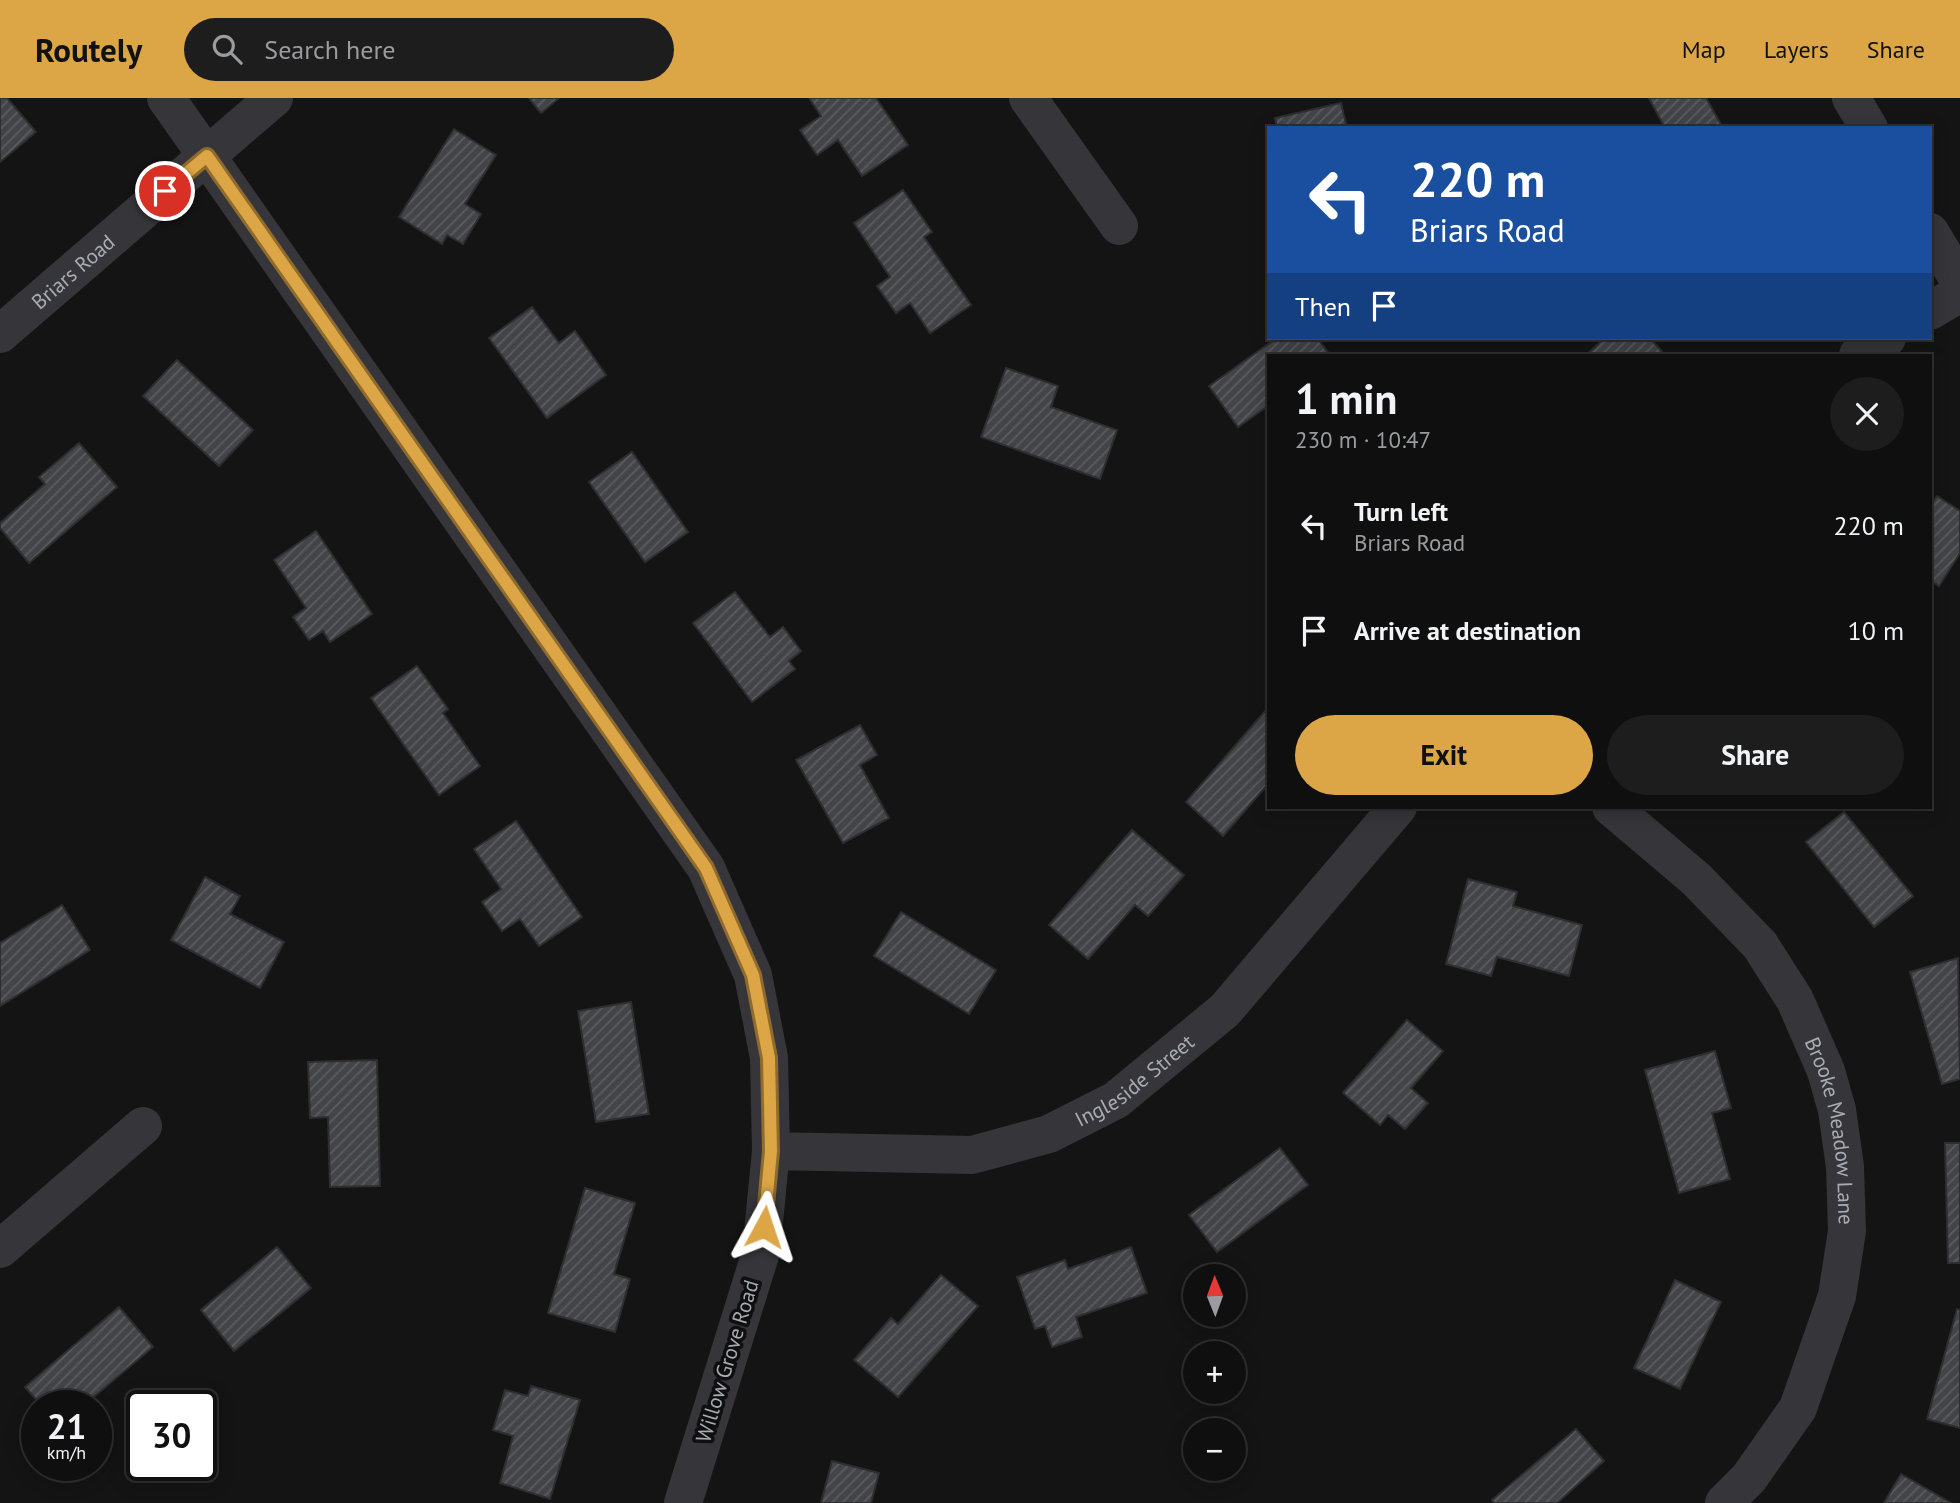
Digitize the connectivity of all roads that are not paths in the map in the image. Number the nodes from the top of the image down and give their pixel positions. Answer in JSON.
{"nodes":[{"id":1,"x":166,"y":98,"type":"edge"},
{"id":2,"x":274,"y":98,"type":"edge"},
{"id":3,"x":1028,"y":98,"type":"edge"},
{"id":4,"x":1851,"y":98,"type":"edge"},
{"id":5,"x":1868,"y":126,"type":"edge"},
{"id":6,"x":207,"y":156,"type":"junction"},
{"id":7,"x":1119,"y":226,"type":"dead end"},
{"id":8,"x":1932,"y":235,"type":"edge"},
{"id":9,"x":1960,"y":282,"type":"edge"},
{"id":10,"x":1960,"y":293,"type":"edge"},
{"id":11,"x":1932,"y":310,"type":"edge"},
{"id":12,"x":0,"y":334,"type":"edge"},
{"id":13,"x":1884,"y":340,"type":"edge"},
{"id":14,"x":1860,"y":354,"type":"edge"},
{"id":15,"x":1396,"y":809,"type":"edge"},
{"id":16,"x":1613,"y":809,"type":"edge"},
{"id":17,"x":143,"y":1126,"type":"dead end"},
{"id":18,"x":771,"y":1151,"type":"junction"},
{"id":19,"x":0,"y":1249,"type":"edge"},
{"id":20,"x":683,"y":1503,"type":"edge"},
{"id":21,"x":1724,"y":1503,"type":"edge"}],
"edges":[{"from":1,"to":6,"type":"street","name":"Willow Grove Road"},
{"from":2,"to":6,"type":"street","name":"Briars Road"},
{"from":3,"to":7,"type":"street"},
{"from":4,"to":5,"type":"street"},
{"from":6,"to":12,"type":"street","name":"Briars Road"},
{"from":6,"to":18,"type":"street","name":"Willow Grove Road"},
{"from":8,"to":9,"type":"street"},
{"from":10,"to":11,"type":"street"},
{"from":13,"to":14,"type":"street"},
{"from":15,"to":18,"type":"street","name":"Ingleside Street"},
{"from":16,"to":21,"type":"street","name":"Brooke Meadow Lane"},
{"from":17,"to":19,"type":"street"},
{"from":18,"to":20,"type":"street","name":"Willow Grove Road"}]}
